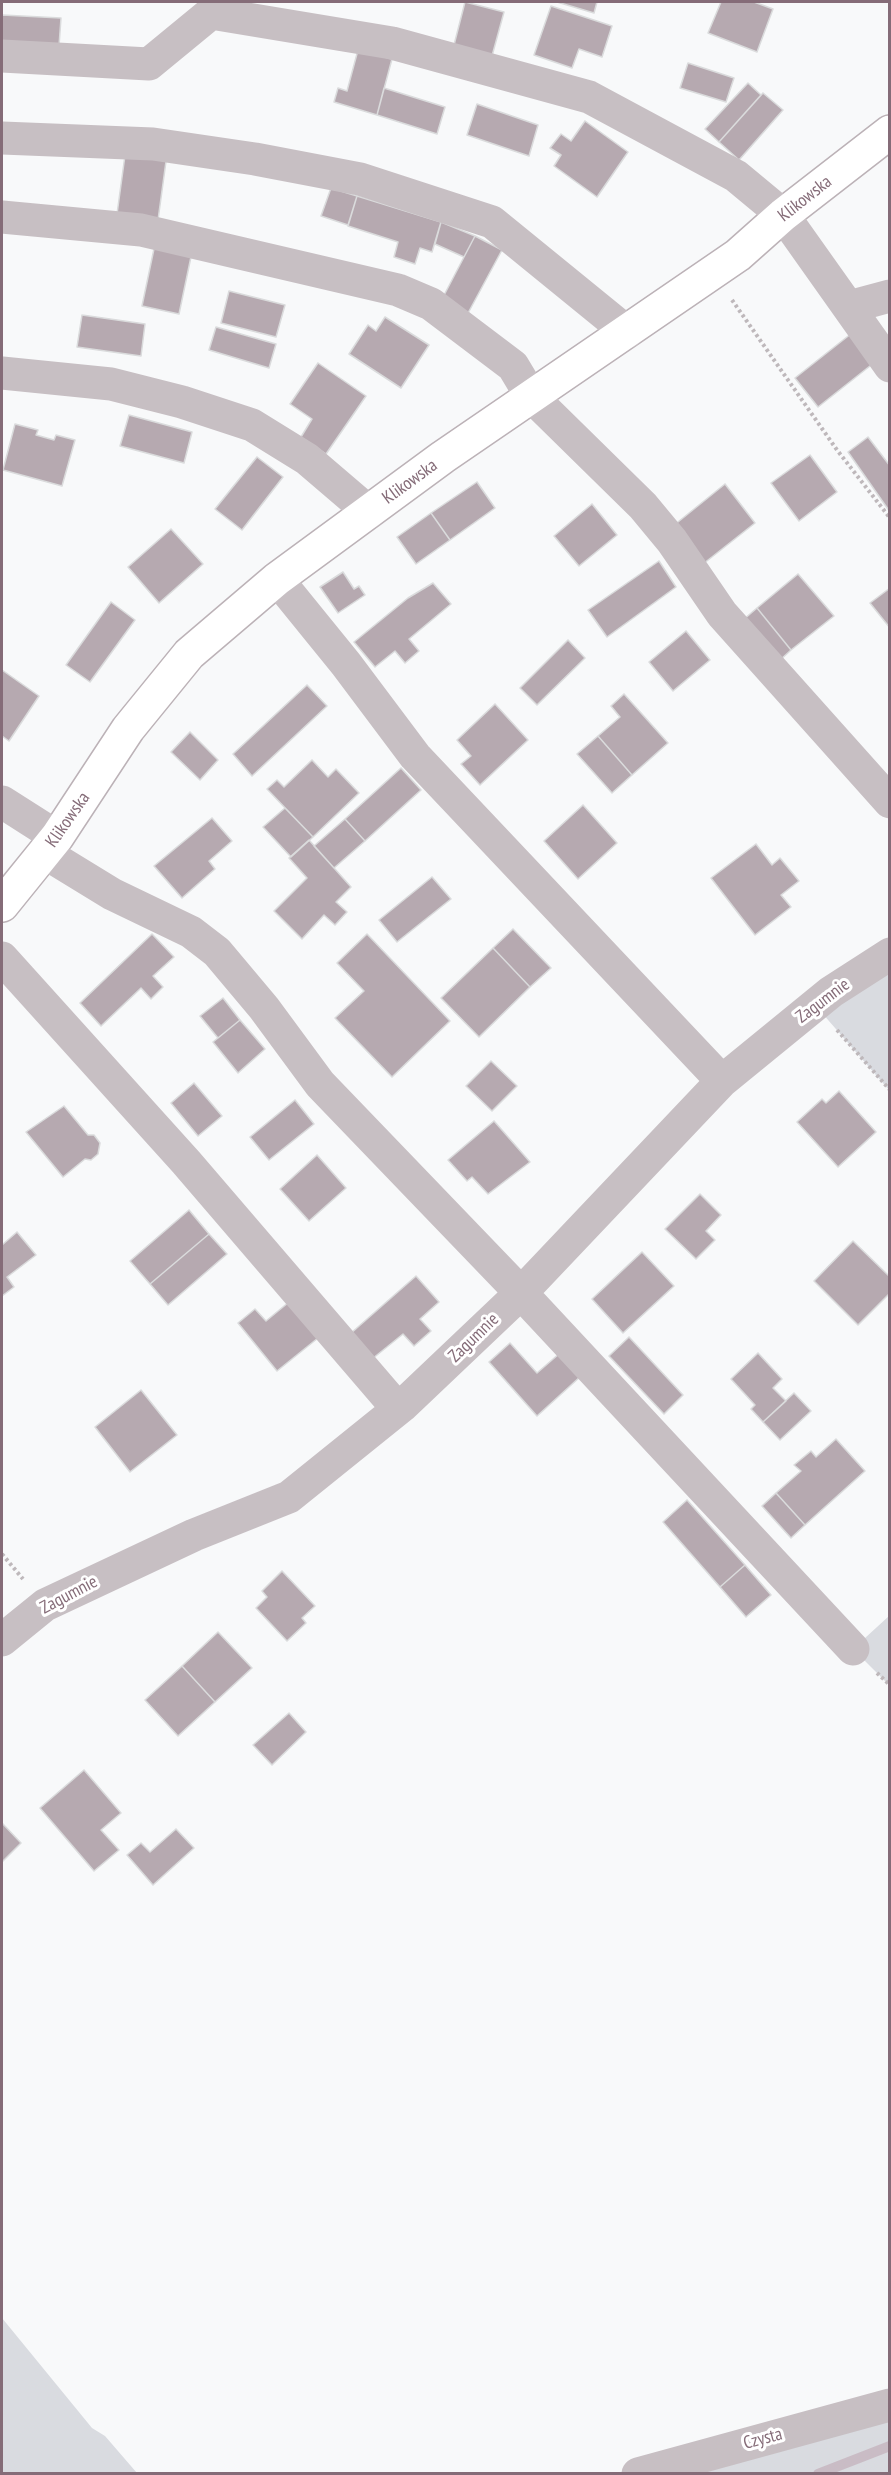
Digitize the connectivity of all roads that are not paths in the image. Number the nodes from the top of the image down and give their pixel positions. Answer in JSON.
{"nodes":[{"id":1,"x":2,"y":56,"type":"edge"},
{"id":2,"x":890,"y":132,"type":"edge"},
{"id":3,"x":2,"y":138,"type":"edge"},
{"id":4,"x":783,"y":215,"type":"junction"},
{"id":5,"x":2,"y":218,"type":"edge"},
{"id":6,"x":890,"y":296,"type":"edge"},
{"id":7,"x":849,"y":307,"type":"junction"},
{"id":8,"x":627,"y":332,"type":"junction"},
{"id":9,"x":890,"y":366,"type":"edge"},
{"id":10,"x":2,"y":373,"type":"edge"},
{"id":11,"x":531,"y":396,"type":"junction"},
{"id":12,"x":369,"y":512,"type":"junction"},
{"id":13,"x":277,"y":579,"type":"junction"},
{"id":14,"x":2,"y":802,"type":"edge"},
{"id":15,"x":890,"y":802,"type":"edge"},
{"id":16,"x":51,"y":845,"type":"junction"},
{"id":17,"x":2,"y":906,"type":"edge"},
{"id":18,"x":890,"y":954,"type":"edge"},
{"id":19,"x":2,"y":958,"type":"edge"},
{"id":20,"x":722,"y":1081,"type":"junction"},
{"id":21,"x":521,"y":1293,"type":"junction"},
{"id":22,"x":398,"y":1409,"type":"junction"},
{"id":23,"x":2,"y":1641,"type":"edge"},
{"id":24,"x":853,"y":1649,"type":"dead end"},
{"id":25,"x":890,"y":2405,"type":"edge"},
{"id":26,"x":638,"y":2474,"type":"edge"}],
"edges":[{"from":1,"to":4,"type":"street"},
{"from":2,"to":4,"type":"street","name":"Klikowska"},
{"from":3,"to":8,"type":"street"},
{"from":4,"to":7,"type":"street"},
{"from":4,"to":8,"type":"street","name":"Klikowska"},
{"from":5,"to":11,"type":"street"},
{"from":6,"to":7,"type":"street"},
{"from":7,"to":9,"type":"street"},
{"from":8,"to":11,"type":"street","name":"Klikowska"},
{"from":10,"to":12,"type":"street"},
{"from":11,"to":12,"type":"street","name":"Klikowska"},
{"from":11,"to":15,"type":"street"},
{"from":12,"to":13,"type":"street","name":"Klikowska"},
{"from":13,"to":16,"type":"street","name":"Klikowska"},
{"from":13,"to":20,"type":"street"},
{"from":14,"to":16,"type":"street"},
{"from":16,"to":17,"type":"street","name":"Klikowska"},
{"from":16,"to":21,"type":"street"},
{"from":18,"to":20,"type":"street","name":"Zagumnie"},
{"from":19,"to":22,"type":"street"},
{"from":20,"to":21,"type":"street","name":"Zagumnie"},
{"from":21,"to":22,"type":"street","name":"Zagumnie"},
{"from":21,"to":24,"type":"street"},
{"from":22,"to":23,"type":"street","name":"Zagumnie"},
{"from":25,"to":26,"type":"street","name":"Czysta"}]}
